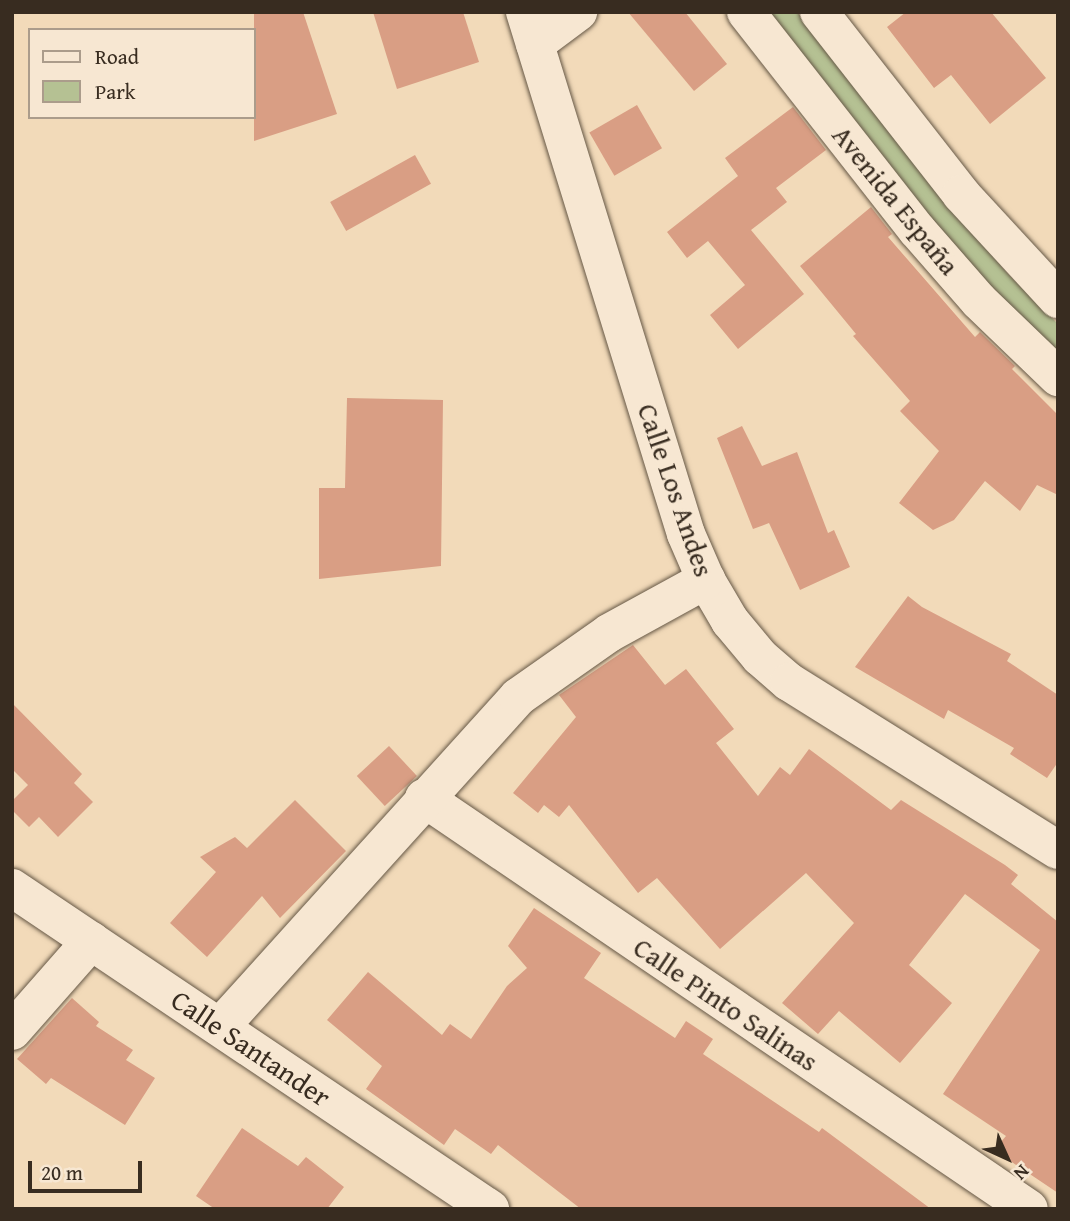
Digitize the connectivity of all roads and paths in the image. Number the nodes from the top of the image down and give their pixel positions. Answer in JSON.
{"nodes":[{"id":1,"x":578,"y":12,"type":"edge"},
{"id":2,"x":746,"y":12,"type":"edge"},
{"id":3,"x":819,"y":12,"type":"edge"},
{"id":4,"x":530,"y":28,"type":"edge"},
{"id":5,"x":1058,"y":299,"type":"edge"},
{"id":6,"x":1058,"y":377,"type":"edge"},
{"id":7,"x":706,"y":580,"type":"junction"},
{"id":8,"x":424,"y":798,"type":"junction"},
{"id":9,"x":1058,"y":850,"type":"edge"},
{"id":10,"x":12,"y":888,"type":"edge"},
{"id":11,"x":91,"y":941,"type":"junction"},
{"id":12,"x":220,"y":1027,"type":"junction"},
{"id":13,"x":12,"y":1031,"type":"edge"},
{"id":14,"x":490,"y":1209,"type":"edge"},
{"id":15,"x":1029,"y":1209,"type":"edge"}],
"edges":[{"from":1,"to":4,"type":"street"},
{"from":2,"to":6,"type":"street","name":"Avenida España"},
{"from":3,"to":5,"type":"street","name":"Avenida España"},
{"from":4,"to":7,"type":"street","name":"Calle Los Andes"},
{"from":7,"to":8,"type":"street"},
{"from":7,"to":9,"type":"street","name":"Calle Los Andes"},
{"from":8,"to":12,"type":"street"},
{"from":8,"to":15,"type":"street","name":"Calle Pinto Salinas"},
{"from":10,"to":11,"type":"street","name":"Calle Santander"},
{"from":11,"to":12,"type":"street","name":"Calle Santander"},
{"from":11,"to":13,"type":"street"},
{"from":12,"to":14,"type":"street","name":"Calle Santander"}]}
